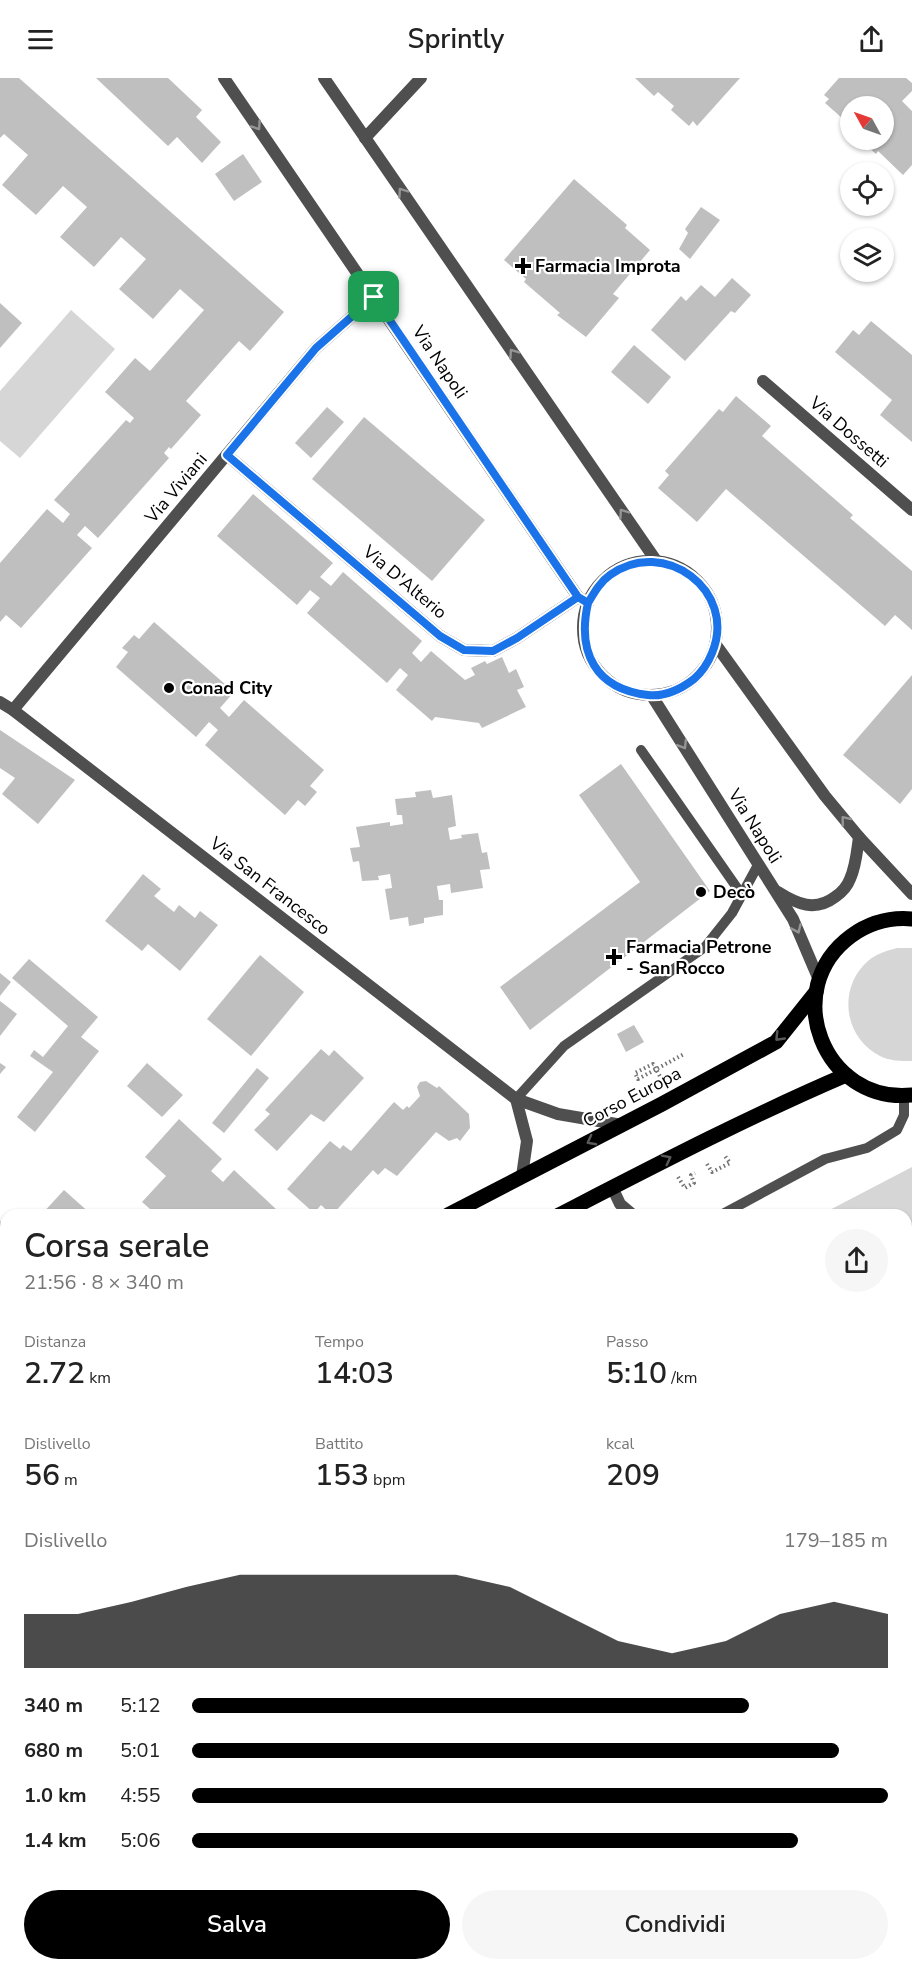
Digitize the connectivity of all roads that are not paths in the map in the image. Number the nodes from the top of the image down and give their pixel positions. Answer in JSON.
{"nodes":[{"id":1,"x":224,"y":78,"type":"edge"},
{"id":2,"x":324,"y":78,"type":"edge"},
{"id":3,"x":421,"y":78,"type":"edge"},
{"id":4,"x":365,"y":138,"type":"junction"},
{"id":5,"x":374,"y":297,"type":"junction"},
{"id":6,"x":763,"y":381,"type":"dead end"},
{"id":7,"x":227,"y":455,"type":"junction"},
{"id":8,"x":912,"y":510,"type":"edge"},
{"id":9,"x":657,"y":561,"type":"junction"},
{"id":10,"x":583,"y":600,"type":"junction"},
{"id":11,"x":716,"y":645,"type":"junction"},
{"id":12,"x":652,"y":696,"type":"junction"},
{"id":13,"x":0,"y":702,"type":"edge"},
{"id":14,"x":13,"y":710,"type":"junction"},
{"id":15,"x":640,"y":750,"type":"dead end"},
{"id":16,"x":859,"y":837,"type":"junction"},
{"id":17,"x":758,"y":865,"type":"junction"},
{"id":18,"x":774,"y":890,"type":"junction"},
{"id":19,"x":912,"y":894,"type":"edge"},
{"id":20,"x":742,"y":895,"type":"junction"},
{"id":21,"x":912,"y":919,"type":"edge"},
{"id":22,"x":818,"y":986,"type":"junction"},
{"id":23,"x":846,"y":1075,"type":"junction"},
{"id":24,"x":908,"y":1095,"type":"edge"},
{"id":25,"x":516,"y":1100,"type":"junction"},
{"id":26,"x":622,"y":1125,"type":"junction"},
{"id":27,"x":522,"y":1176,"type":"junction"},
{"id":28,"x":612,"y":1188,"type":"junction"},
{"id":29,"x":459,"y":1209,"type":"edge"},
{"id":30,"x":571,"y":1209,"type":"edge"},
{"id":31,"x":626,"y":1209,"type":"edge"},
{"id":32,"x":732,"y":1209,"type":"edge"}],
"edges":[{"from":1,"to":5,"type":"street","name":"Via Napoli","one_way":true},
{"from":2,"to":4,"type":"street"},
{"from":3,"to":4,"type":"street"},
{"from":9,"to":4,"type":"street","one_way":true},
{"from":5,"to":7,"type":"street","name":"Via Viviani"},
{"from":5,"to":10,"type":"street","name":"Via Napoli"},
{"from":6,"to":8,"type":"street","name":"Via Dossetti"},
{"from":7,"to":10,"type":"street","name":"Via D'Alterio"},
{"from":7,"to":14,"type":"street","name":"Via Viviani"},
{"from":9,"to":10,"type":"street"},
{"from":9,"to":11,"type":"street"},
{"from":10,"to":12,"type":"street"},
{"from":11,"to":12,"type":"street"},
{"from":16,"to":11,"type":"street","one_way":true},
{"from":12,"to":17,"type":"street","name":"Via Napoli","one_way":true},
{"from":13,"to":14,"type":"street","name":"Via San Francesco"},
{"from":14,"to":25,"type":"street","name":"Via San Francesco"},
{"from":15,"to":20,"type":"lane"},
{"from":16,"to":18,"type":"street"},
{"from":16,"to":19,"type":"street"},
{"from":17,"to":18,"type":"street","name":"Via Napoli"},
{"from":17,"to":20,"type":"lane"},
{"from":18,"to":22,"type":"street","name":"Via Napoli","one_way":true},
{"from":20,"to":25,"type":"lane"},
{"from":21,"to":22,"type":"main road","name":"Corso Europa"},
{"from":22,"to":23,"type":"main road"},
{"from":22,"to":26,"type":"main road","name":"Corso Europa","one_way":true},
{"from":23,"to":24,"type":"main road"},
{"from":28,"to":23,"type":"main road","one_way":true},
{"from":24,"to":32,"type":"lane"},
{"from":25,"to":26,"type":"street","name":"Via San Francesco"},
{"from":25,"to":27,"type":"street"},
{"from":26,"to":27,"type":"main road","name":"Corso Europa","one_way":true},
{"from":27,"to":29,"type":"main road","name":"Corso Europa"},
{"from":28,"to":30,"type":"main road"},
{"from":28,"to":31,"type":"street"}]}
